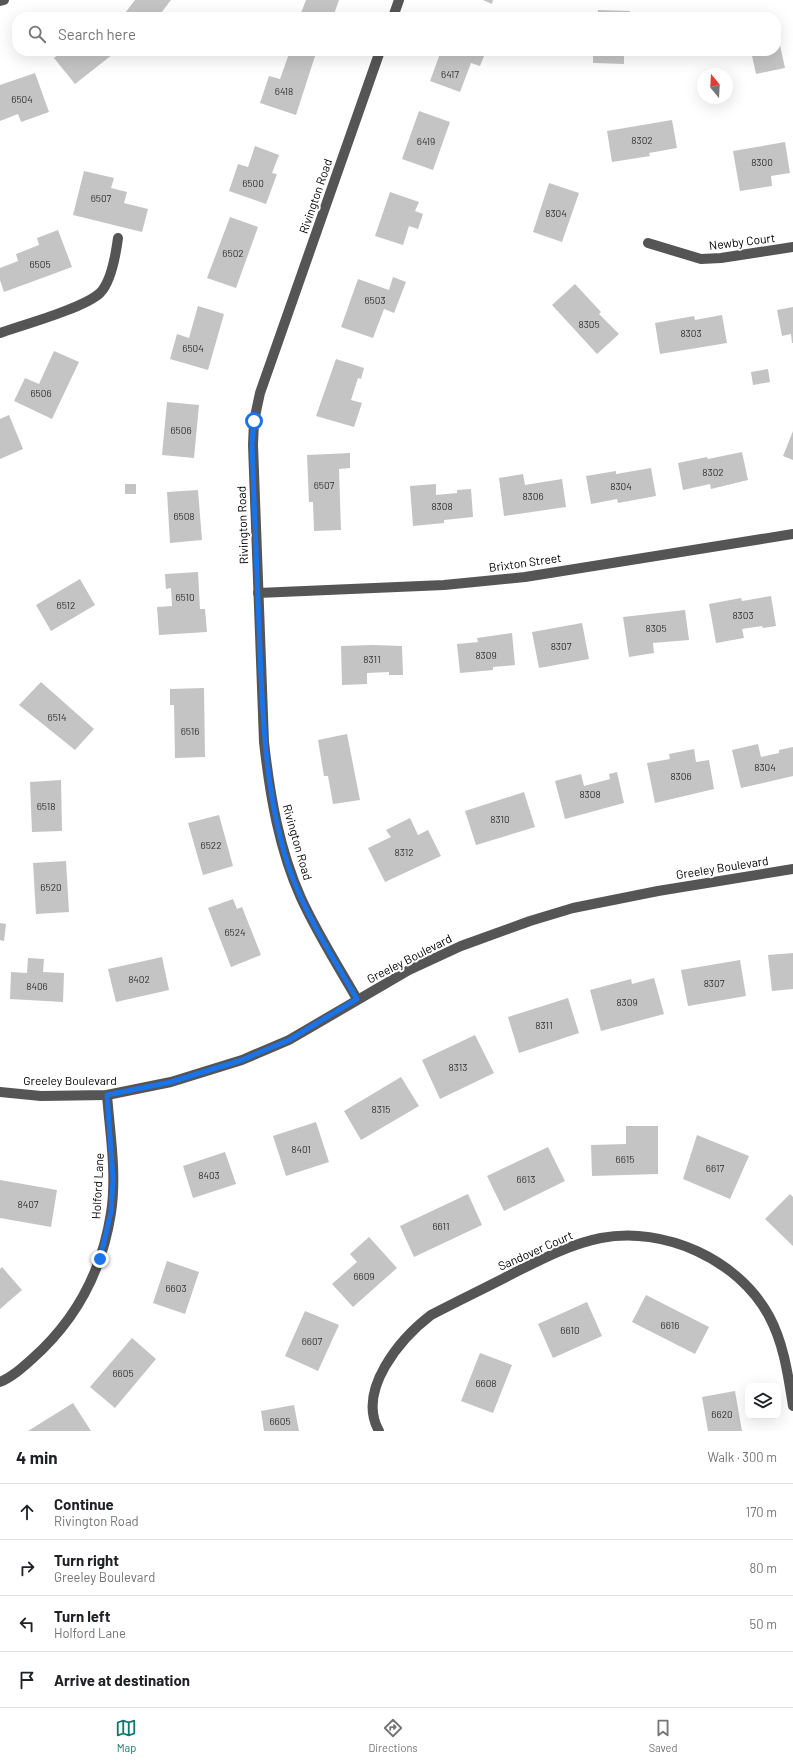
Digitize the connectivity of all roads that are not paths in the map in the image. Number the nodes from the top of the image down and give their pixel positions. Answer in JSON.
{"nodes":[{"id":1,"x":4,"y":0,"type":"edge"},
{"id":2,"x":399,"y":0,"type":"edge"},
{"id":3,"x":0,"y":2,"type":"edge"},
{"id":4,"x":394,"y":12,"type":"edge"},
{"id":5,"x":378,"y":56,"type":"edge"},
{"id":6,"x":118,"y":238,"type":"dead end"},
{"id":7,"x":648,"y":244,"type":"dead end"},
{"id":8,"x":793,"y":248,"type":"edge"},
{"id":9,"x":0,"y":332,"type":"edge"},
{"id":10,"x":793,"y":534,"type":"edge"},
{"id":11,"x":258,"y":593,"type":"junction"},
{"id":12,"x":793,"y":869,"type":"edge"},
{"id":13,"x":357,"y":999,"type":"junction"},
{"id":14,"x":0,"y":1092,"type":"edge"},
{"id":15,"x":107,"y":1095,"type":"junction"},
{"id":16,"x":0,"y":1382,"type":"edge"},
{"id":17,"x":793,"y":1406,"type":"edge"},
{"id":18,"x":379,"y":1431,"type":"edge"}],
"edges":[{"from":1,"to":3,"type":"street"},
{"from":2,"to":4,"type":"street"},
{"from":5,"to":11,"type":"street","name":"Rivington Road"},
{"from":6,"to":9,"type":"street"},
{"from":7,"to":8,"type":"street","name":"Newby Court"},
{"from":10,"to":11,"type":"street","name":"Brixton Street"},
{"from":11,"to":13,"type":"street","name":"Rivington Road"},
{"from":12,"to":13,"type":"street","name":"Greeley Boulevard"},
{"from":13,"to":15,"type":"street","name":"Greeley Boulevard"},
{"from":14,"to":15,"type":"street","name":"Greeley Boulevard"},
{"from":15,"to":16,"type":"street","name":"Holford Lane"},
{"from":17,"to":18,"type":"street","name":"Sandover Court"}]}
